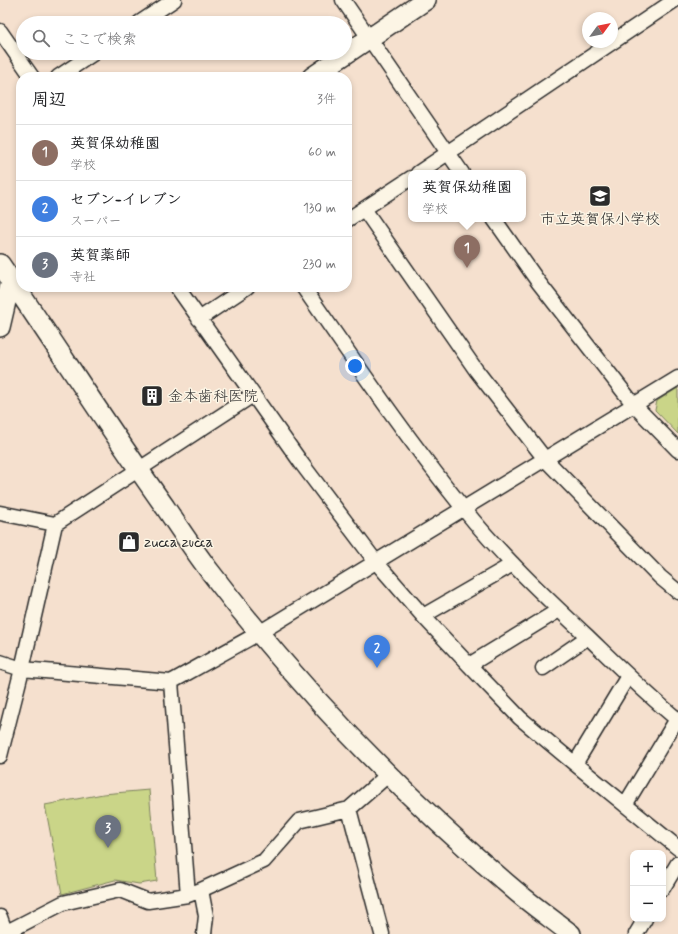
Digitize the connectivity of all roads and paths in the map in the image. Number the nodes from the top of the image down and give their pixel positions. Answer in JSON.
{"nodes":[{"id":1,"x":174,"y":0,"type":"edge"},
{"id":2,"x":343,"y":0,"type":"edge"},
{"id":3,"x":426,"y":0,"type":"edge"},
{"id":4,"x":675,"y":0,"type":"edge"},
{"id":5,"x":150,"y":16,"type":"edge"},
{"id":6,"x":0,"y":31,"type":"edge"},
{"id":7,"x":369,"y":38,"type":"junction"},
{"id":8,"x":352,"y":50,"type":"edge"},
{"id":9,"x":16,"y":54,"type":"edge"},
{"id":10,"x":20,"y":60,"type":"edge"},
{"id":11,"x":84,"y":60,"type":"edge"},
{"id":12,"x":337,"y":60,"type":"edge"},
{"id":13,"x":29,"y":72,"type":"edge"},
{"id":14,"x":66,"y":72,"type":"edge"},
{"id":15,"x":319,"y":72,"type":"edge"},
{"id":16,"x":448,"y":153,"type":"junction"},
{"id":17,"x":422,"y":170,"type":"edge"},
{"id":18,"x":460,"y":170,"type":"edge"},
{"id":19,"x":408,"y":180,"type":"edge"},
{"id":20,"x":364,"y":209,"type":"junction"},
{"id":21,"x":352,"y":217,"type":"edge"},
{"id":22,"x":496,"y":222,"type":"edge"},
{"id":23,"x":0,"y":264,"type":"edge"},
{"id":24,"x":11,"y":279,"type":"edge"},
{"id":25,"x":20,"y":292,"type":"edge"},
{"id":26,"x":180,"y":292,"type":"edge"},
{"id":27,"x":240,"y":292,"type":"edge"},
{"id":28,"x":307,"y":292,"type":"edge"},
{"id":29,"x":199,"y":319,"type":"junction"},
{"id":30,"x":0,"y":327,"type":"edge"},
{"id":31,"x":678,"y":378,"type":"edge"},
{"id":32,"x":253,"y":395,"type":"junction"},
{"id":33,"x":634,"y":405,"type":"junction"},
{"id":34,"x":678,"y":450,"type":"edge"},
{"id":35,"x":545,"y":459,"type":"junction"},
{"id":36,"x":139,"y":470,"type":"junction"},
{"id":37,"x":464,"y":509,"type":"junction"},
{"id":38,"x":0,"y":513,"type":"edge"},
{"id":39,"x":55,"y":524,"type":"junction"},
{"id":40,"x":376,"y":562,"type":"junction"},
{"id":41,"x":513,"y":564,"type":"junction"},
{"id":42,"x":678,"y":592,"type":"edge"},
{"id":43,"x":559,"y":610,"type":"junction"},
{"id":44,"x":423,"y":616,"type":"junction"},
{"id":45,"x":259,"y":633,"type":"junction"},
{"id":46,"x":588,"y":637,"type":"junction"},
{"id":47,"x":0,"y":662,"type":"edge"},
{"id":48,"x":469,"y":665,"type":"junction"},
{"id":49,"x":543,"y":668,"type":"dead end"},
{"id":50,"x":22,"y":669,"type":"junction"},
{"id":51,"x":628,"y":676,"type":"junction"},
{"id":52,"x":171,"y":682,"type":"junction"},
{"id":53,"x":678,"y":720,"type":"edge"},
{"id":54,"x":0,"y":756,"type":"edge"},
{"id":55,"x":575,"y":764,"type":"junction"},
{"id":56,"x":389,"y":774,"type":"junction"},
{"id":57,"x":625,"y":805,"type":"junction"},
{"id":58,"x":349,"y":809,"type":"junction"},
{"id":59,"x":678,"y":848,"type":"edge"},
{"id":60,"x":678,"y":863,"type":"edge"},
{"id":61,"x":664,"y":886,"type":"edge"},
{"id":62,"x":195,"y":893,"type":"junction"},
{"id":63,"x":0,"y":917,"type":"edge"},
{"id":64,"x":643,"y":922,"type":"edge"},
{"id":65,"x":5,"y":933,"type":"edge"},
{"id":66,"x":204,"y":934,"type":"edge"},
{"id":67,"x":382,"y":934,"type":"edge"},
{"id":68,"x":571,"y":934,"type":"edge"},
{"id":69,"x":636,"y":934,"type":"edge"}],
"edges":[{"from":1,"to":5,"type":"street"},
{"from":2,"to":7,"type":"street"},
{"from":3,"to":7,"type":"street"},
{"from":4,"to":16,"type":"street"},
{"from":6,"to":9,"type":"street"},
{"from":7,"to":8,"type":"street"},
{"from":7,"to":16,"type":"street"},
{"from":10,"to":13,"type":"street"},
{"from":11,"to":14,"type":"street"},
{"from":12,"to":15,"type":"street"},
{"from":16,"to":17,"type":"street"},
{"from":16,"to":18,"type":"street"},
{"from":19,"to":20,"type":"street"},
{"from":20,"to":21,"type":"street"},
{"from":20,"to":35,"type":"street"},
{"from":22,"to":33,"type":"street"},
{"from":23,"to":24,"type":"street"},
{"from":24,"to":30,"type":"street"},
{"from":25,"to":36,"type":"street"},
{"from":26,"to":29,"type":"street"},
{"from":27,"to":29,"type":"street"},
{"from":28,"to":37,"type":"street"},
{"from":29,"to":32,"type":"street"},
{"from":31,"to":33,"type":"street"},
{"from":32,"to":36,"type":"street"},
{"from":32,"to":40,"type":"street"},
{"from":33,"to":34,"type":"street"},
{"from":33,"to":35,"type":"street"},
{"from":35,"to":37,"type":"street"},
{"from":35,"to":42,"type":"street"},
{"from":36,"to":39,"type":"street"},
{"from":36,"to":45,"type":"street"},
{"from":37,"to":40,"type":"street"},
{"from":37,"to":41,"type":"street"},
{"from":38,"to":39,"type":"street"},
{"from":39,"to":50,"type":"street"},
{"from":40,"to":44,"type":"street"},
{"from":40,"to":45,"type":"street"},
{"from":41,"to":43,"type":"street"},
{"from":41,"to":44,"type":"street"},
{"from":43,"to":46,"type":"street"},
{"from":43,"to":48,"type":"street"},
{"from":44,"to":48,"type":"street"},
{"from":45,"to":52,"type":"street"},
{"from":45,"to":56,"type":"street"},
{"from":46,"to":49,"type":"street"},
{"from":46,"to":51,"type":"street"},
{"from":47,"to":50,"type":"street"},
{"from":48,"to":55,"type":"street"},
{"from":50,"to":52,"type":"street"},
{"from":50,"to":54,"type":"street"},
{"from":51,"to":53,"type":"street"},
{"from":51,"to":55,"type":"street"},
{"from":52,"to":62,"type":"street"},
{"from":53,"to":57,"type":"street"},
{"from":55,"to":57,"type":"street"},
{"from":56,"to":58,"type":"street"},
{"from":56,"to":68,"type":"street"},
{"from":57,"to":59,"type":"street"},
{"from":58,"to":62,"type":"street"},
{"from":58,"to":67,"type":"street"},
{"from":60,"to":61,"type":"street"},
{"from":62,"to":65,"type":"street"},
{"from":62,"to":66,"type":"street"},
{"from":63,"to":65,"type":"street"},
{"from":64,"to":69,"type":"street"}]}
